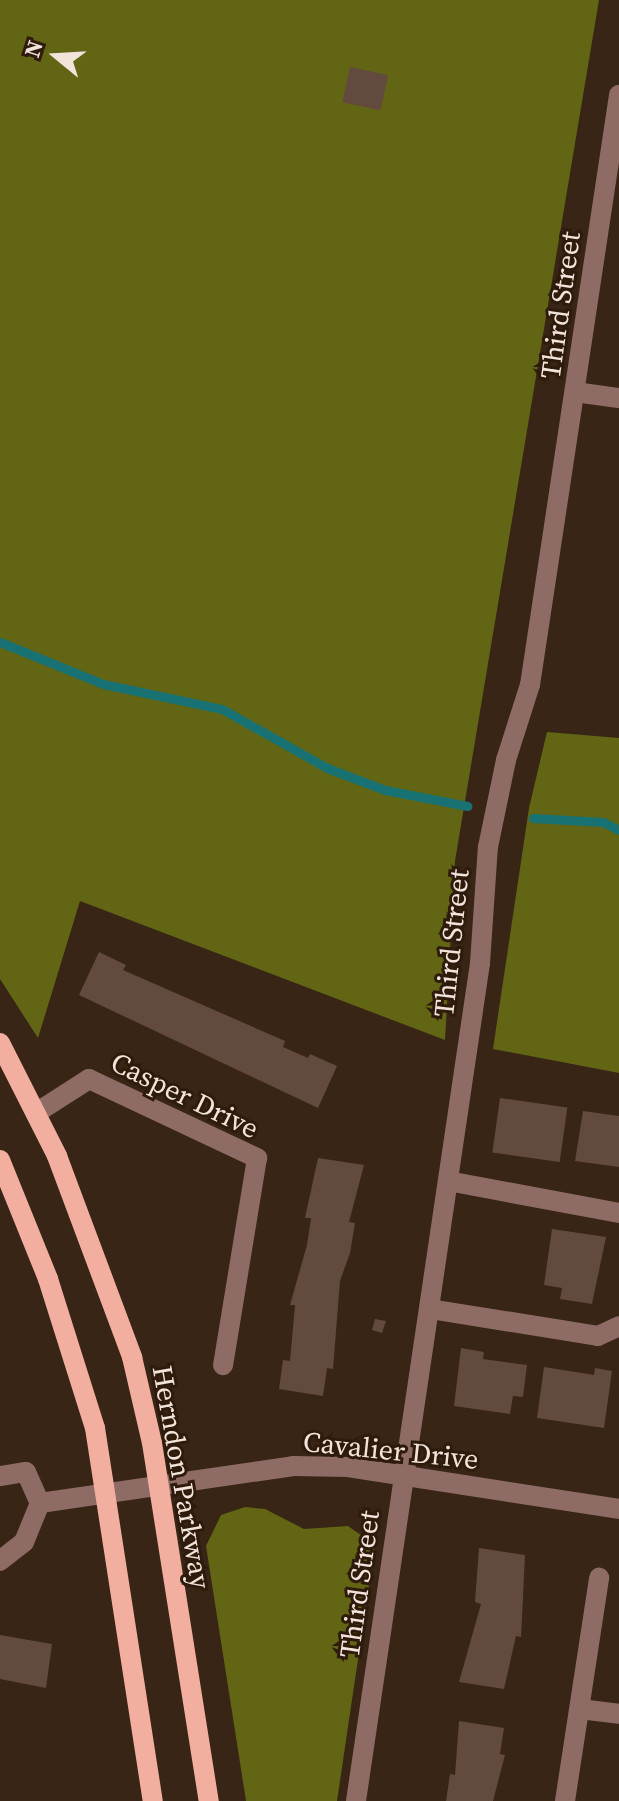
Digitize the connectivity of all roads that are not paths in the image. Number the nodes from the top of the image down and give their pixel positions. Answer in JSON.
{"nodes":[{"id":1,"x":619,"y":95,"type":"edge"},
{"id":2,"x":575,"y":392,"type":"junction"},
{"id":3,"x":619,"y":398,"type":"edge"},
{"id":4,"x":0,"y":1043,"type":"edge"},
{"id":5,"x":36,"y":1113,"type":"junction"},
{"id":6,"x":0,"y":1160,"type":"edge"},
{"id":7,"x":448,"y":1181,"type":"junction"},
{"id":8,"x":619,"y":1213,"type":"edge"},
{"id":9,"x":430,"y":1309,"type":"junction"},
{"id":10,"x":619,"y":1326,"type":"edge"},
{"id":11,"x":223,"y":1365,"type":"dead end"},
{"id":12,"x":0,"y":1476,"type":"edge"},
{"id":13,"x":403,"y":1476,"type":"junction"},
{"id":14,"x":157,"y":1484,"type":"junction"},
{"id":15,"x":105,"y":1492,"type":"junction"},
{"id":16,"x":40,"y":1503,"type":"junction"},
{"id":17,"x":619,"y":1509,"type":"edge"},
{"id":18,"x":0,"y":1561,"type":"edge"},
{"id":19,"x":599,"y":1578,"type":"dead end"},
{"id":20,"x":580,"y":1709,"type":"junction"},
{"id":21,"x":619,"y":1714,"type":"edge"},
{"id":22,"x":153,"y":1801,"type":"edge"},
{"id":23,"x":209,"y":1801,"type":"edge"},
{"id":24,"x":356,"y":1801,"type":"edge"},
{"id":25,"x":565,"y":1801,"type":"edge"}],
"edges":[{"from":1,"to":2,"type":"street","name":"Third Street"},
{"from":2,"to":3,"type":"street"},
{"from":2,"to":7,"type":"street","name":"Third Street"},
{"from":4,"to":5,"type":"main road","name":"Herndon Parkway"},
{"from":5,"to":11,"type":"street","name":"Casper Drive"},
{"from":5,"to":14,"type":"main road","name":"Herndon Parkway"},
{"from":6,"to":15,"type":"main road"},
{"from":7,"to":8,"type":"street"},
{"from":7,"to":9,"type":"street","name":"Third Street"},
{"from":9,"to":10,"type":"street"},
{"from":9,"to":13,"type":"street","name":"Third Street"},
{"from":12,"to":16,"type":"street"},
{"from":13,"to":14,"type":"street","name":"Cavalier Drive"},
{"from":13,"to":17,"type":"street","name":"Cavalier Drive"},
{"from":13,"to":24,"type":"street","name":"Third Street"},
{"from":14,"to":15,"type":"street","name":"Cavalier Drive"},
{"from":14,"to":23,"type":"main road","name":"Herndon Parkway"},
{"from":15,"to":16,"type":"street","name":"Cavalier Drive"},
{"from":15,"to":22,"type":"main road"},
{"from":16,"to":18,"type":"street"},
{"from":19,"to":20,"type":"street"},
{"from":20,"to":21,"type":"street"},
{"from":20,"to":25,"type":"street"}]}
